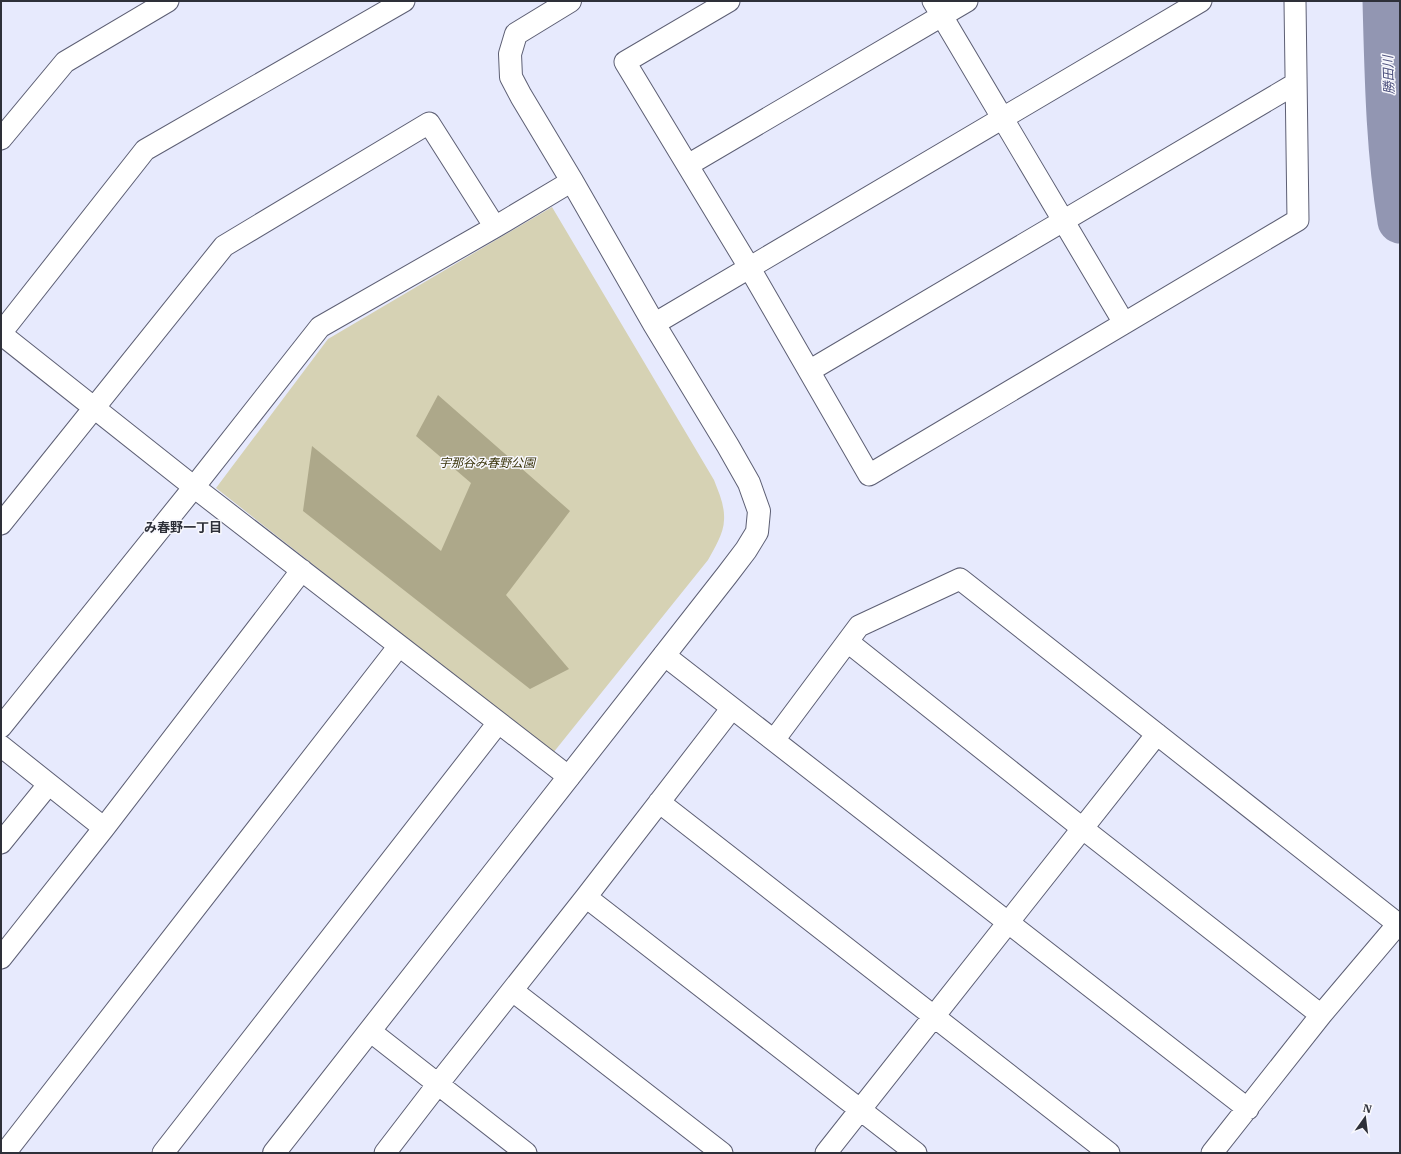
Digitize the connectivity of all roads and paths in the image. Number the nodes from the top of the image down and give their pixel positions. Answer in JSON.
{"nodes":[{"id":1,"x":168,"y":1,"type":"edge"},
{"id":2,"x":404,"y":1,"type":"edge"},
{"id":3,"x":570,"y":1,"type":"edge"},
{"id":4,"x":729,"y":1,"type":"edge"},
{"id":5,"x":967,"y":1,"type":"edge"},
{"id":6,"x":1200,"y":1,"type":"edge"},
{"id":7,"x":1294,"y":1,"type":"edge"},
{"id":8,"x":937,"y":8,"type":"edge"},
{"id":9,"x":1296,"y":84,"type":"junction"},
{"id":10,"x":1002,"y":118,"type":"junction"},
{"id":11,"x":1,"y":139,"type":"edge"},
{"id":12,"x":688,"y":165,"type":"junction"},
{"id":13,"x":572,"y":181,"type":"junction"},
{"id":14,"x":1063,"y":220,"type":"junction"},
{"id":15,"x":495,"y":227,"type":"junction"},
{"id":16,"x":749,"y":267,"type":"junction"},
{"id":17,"x":1124,"y":323,"type":"junction"},
{"id":18,"x":654,"y":324,"type":"junction"},
{"id":19,"x":1,"y":334,"type":"edge"},
{"id":20,"x":809,"y":371,"type":"junction"},
{"id":21,"x":94,"y":409,"type":"junction"},
{"id":22,"x":194,"y":487,"type":"junction"},
{"id":23,"x":1,"y":524,"type":"edge"},
{"id":24,"x":302,"y":570,"type":"junction"},
{"id":25,"x":848,"y":642,"type":"junction"},
{"id":26,"x":399,"y":646,"type":"junction"},
{"id":27,"x":664,"y":655,"type":"junction"},
{"id":28,"x":732,"y":708,"type":"junction"},
{"id":29,"x":498,"y":723,"type":"junction"},
{"id":30,"x":1,"y":727,"type":"edge"},
{"id":31,"x":1156,"y":734,"type":"junction"},
{"id":32,"x":774,"y":740,"type":"junction"},
{"id":33,"x":1,"y":746,"type":"edge"},
{"id":34,"x":569,"y":777,"type":"junction"},
{"id":35,"x":48,"y":784,"type":"junction"},
{"id":36,"x":659,"y":802,"type":"junction"},
{"id":37,"x":104,"y":828,"type":"junction"},
{"id":38,"x":1082,"y":828,"type":"junction"},
{"id":39,"x":1,"y":843,"type":"edge"},
{"id":40,"x":586,"y":897,"type":"junction"},
{"id":41,"x":1008,"y":922,"type":"junction"},
{"id":42,"x":1,"y":958,"type":"edge"},
{"id":43,"x":513,"y":991,"type":"junction"},
{"id":44,"x":1321,"y":1015,"type":"junction"},
{"id":45,"x":934,"y":1016,"type":"junction"},
{"id":46,"x":370,"y":1031,"type":"junction"},
{"id":47,"x":438,"y":1084,"type":"junction"},
{"id":48,"x":1248,"y":1109,"type":"junction"},
{"id":49,"x":860,"y":1110,"type":"junction"},
{"id":50,"x":5,"y":1153,"type":"edge"},
{"id":51,"x":163,"y":1153,"type":"edge"},
{"id":52,"x":274,"y":1153,"type":"edge"},
{"id":53,"x":385,"y":1153,"type":"edge"},
{"id":54,"x":526,"y":1153,"type":"edge"},
{"id":55,"x":722,"y":1153,"type":"edge"},
{"id":56,"x":826,"y":1153,"type":"edge"},
{"id":57,"x":916,"y":1153,"type":"edge"},
{"id":58,"x":1109,"y":1153,"type":"edge"},
{"id":59,"x":1212,"y":1153,"type":"edge"}],
"edges":[{"from":1,"to":11,"type":"street"},
{"from":2,"to":19,"type":"street"},
{"from":3,"to":13,"type":"street"},
{"from":4,"to":12,"type":"street"},
{"from":5,"to":8,"type":"street"},
{"from":6,"to":10,"type":"street"},
{"from":7,"to":9,"type":"street"},
{"from":8,"to":10,"type":"street"},
{"from":8,"to":12,"type":"street"},
{"from":9,"to":14,"type":"street"},
{"from":9,"to":17,"type":"street"},
{"from":10,"to":14,"type":"street"},
{"from":10,"to":16,"type":"street"},
{"from":12,"to":16,"type":"street"},
{"from":13,"to":15,"type":"street"},
{"from":13,"to":18,"type":"street"},
{"from":14,"to":17,"type":"street"},
{"from":14,"to":20,"type":"street"},
{"from":15,"to":21,"type":"street"},
{"from":15,"to":22,"type":"street"},
{"from":16,"to":18,"type":"street"},
{"from":16,"to":20,"type":"street"},
{"from":17,"to":20,"type":"street"},
{"from":18,"to":27,"type":"street"},
{"from":19,"to":21,"type":"street"},
{"from":21,"to":22,"type":"street"},
{"from":21,"to":23,"type":"street"},
{"from":22,"to":24,"type":"street"},
{"from":22,"to":30,"type":"street"},
{"from":24,"to":26,"type":"street"},
{"from":24,"to":37,"type":"street"},
{"from":25,"to":31,"type":"street"},
{"from":25,"to":32,"type":"street"},
{"from":25,"to":38,"type":"street"},
{"from":26,"to":29,"type":"street"},
{"from":26,"to":50,"type":"street"},
{"from":27,"to":28,"type":"street"},
{"from":27,"to":34,"type":"street"},
{"from":28,"to":32,"type":"street"},
{"from":28,"to":36,"type":"street"},
{"from":29,"to":34,"type":"street"},
{"from":29,"to":51,"type":"street"},
{"from":31,"to":38,"type":"street"},
{"from":31,"to":44,"type":"street"},
{"from":32,"to":41,"type":"street"},
{"from":33,"to":35,"type":"street"},
{"from":34,"to":46,"type":"street"},
{"from":35,"to":37,"type":"street"},
{"from":35,"to":39,"type":"street"},
{"from":36,"to":40,"type":"street"},
{"from":36,"to":45,"type":"street"},
{"from":37,"to":42,"type":"street"},
{"from":38,"to":41,"type":"street"},
{"from":38,"to":44,"type":"street"},
{"from":40,"to":43,"type":"street"},
{"from":40,"to":49,"type":"street"},
{"from":41,"to":45,"type":"street"},
{"from":41,"to":48,"type":"street"},
{"from":43,"to":47,"type":"street"},
{"from":43,"to":55,"type":"street"},
{"from":44,"to":48,"type":"street"},
{"from":45,"to":49,"type":"street"},
{"from":45,"to":58,"type":"street"},
{"from":46,"to":47,"type":"street"},
{"from":46,"to":52,"type":"street"},
{"from":47,"to":53,"type":"street"},
{"from":47,"to":54,"type":"street"},
{"from":48,"to":59,"type":"street"},
{"from":49,"to":56,"type":"street"},
{"from":49,"to":57,"type":"street"}]}
